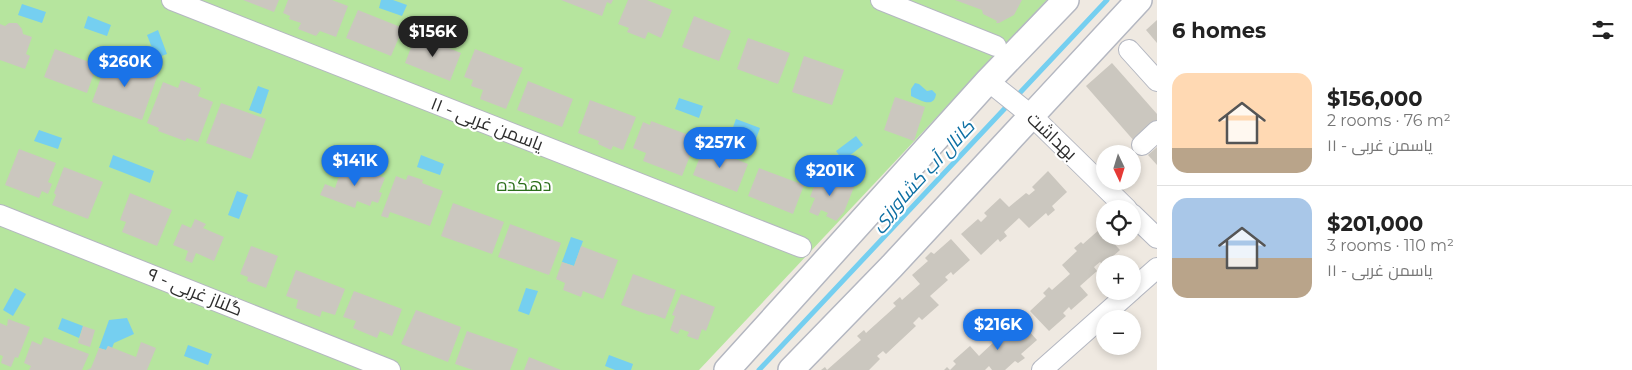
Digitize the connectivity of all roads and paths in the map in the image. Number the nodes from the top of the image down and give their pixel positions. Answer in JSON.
{"nodes":[{"id":1,"x":172,"y":0,"type":"edge"},
{"id":2,"x":880,"y":0,"type":"edge"},
{"id":3,"x":1066,"y":0,"type":"edge"},
{"id":4,"x":1139,"y":0,"type":"edge"},
{"id":5,"x":996,"y":46,"type":"dead end"},
{"id":6,"x":1130,"y":50,"type":"dead end"},
{"id":7,"x":1157,"y":81,"type":"edge"},
{"id":8,"x":1011,"y":99,"type":"junction"},
{"id":9,"x":1157,"y":131,"type":"edge"},
{"id":10,"x":1142,"y":145,"type":"dead end"},
{"id":11,"x":1118,"y":200,"type":"edge"},
{"id":12,"x":0,"y":215,"type":"edge"},
{"id":13,"x":1141,"y":223,"type":"edge"},
{"id":14,"x":1157,"y":238,"type":"edge"},
{"id":15,"x":801,"y":247,"type":"dead end"},
{"id":16,"x":1157,"y":268,"type":"edge"},
{"id":17,"x":1141,"y":283,"type":"edge"},
{"id":18,"x":1122,"y":300,"type":"edge"},
{"id":19,"x":390,"y":370,"type":"edge"},
{"id":20,"x":727,"y":370,"type":"edge"},
{"id":21,"x":790,"y":370,"type":"edge"},
{"id":22,"x":1042,"y":370,"type":"edge"}],
"edges":[{"from":1,"to":15,"type":"street","name":"یاسمن غربی - ۱۱"},
{"from":2,"to":5,"type":"street"},
{"from":3,"to":8,"type":"street"},
{"from":4,"to":8,"type":"street"},
{"from":6,"to":7,"type":"street"},
{"from":8,"to":11,"type":"street","name":"بهداشت"},
{"from":8,"to":20,"type":"street"},
{"from":8,"to":21,"type":"street"},
{"from":9,"to":10,"type":"street"},
{"from":12,"to":19,"type":"street","name":"گلناز غربی - ۹"},
{"from":13,"to":14,"type":"street"},
{"from":16,"to":17,"type":"street"},
{"from":18,"to":22,"type":"street"}]}
